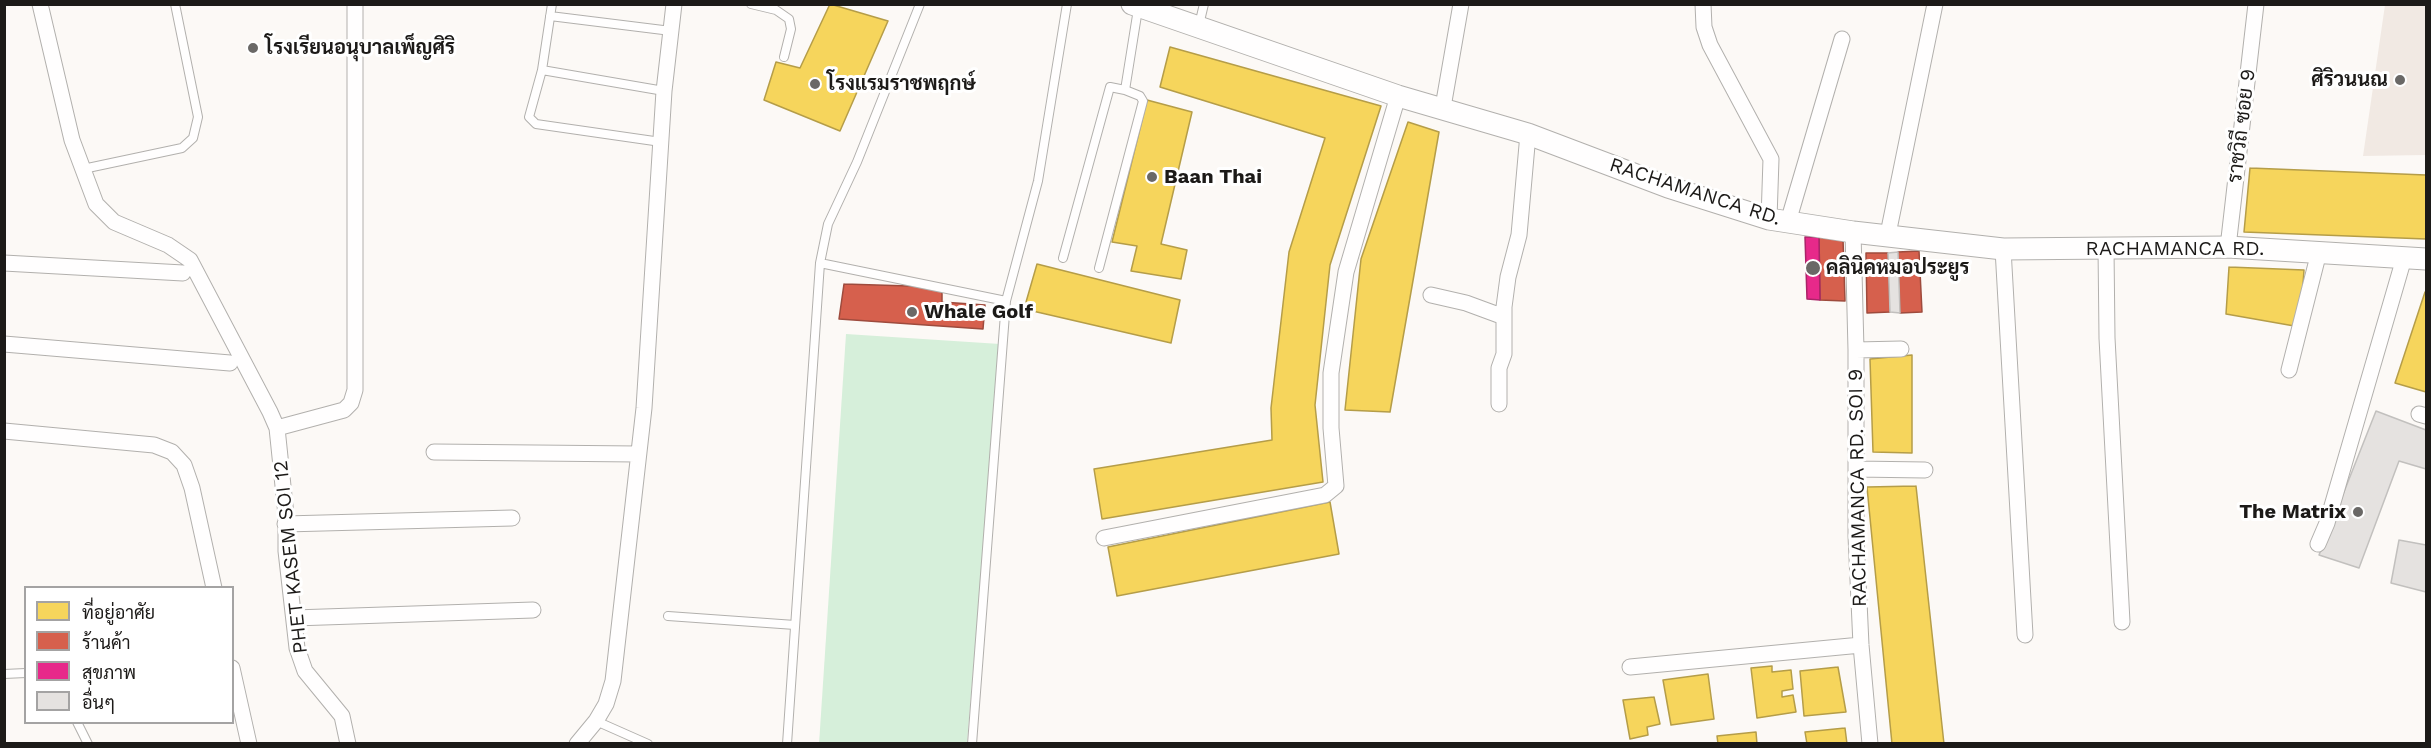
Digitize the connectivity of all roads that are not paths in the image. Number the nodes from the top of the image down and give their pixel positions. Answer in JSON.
{"nodes":[{"id":1,"x":40,"y":4,"type":"edge"},
{"id":2,"x":175,"y":4,"type":"edge"},
{"id":3,"x":355,"y":4,"type":"edge"},
{"id":4,"x":552,"y":4,"type":"edge"},
{"id":5,"x":674,"y":4,"type":"edge"},
{"id":6,"x":751,"y":4,"type":"edge"},
{"id":7,"x":920,"y":4,"type":"edge"},
{"id":8,"x":1067,"y":4,"type":"edge"},
{"id":9,"x":1204,"y":4,"type":"edge"},
{"id":10,"x":1461,"y":4,"type":"edge"},
{"id":11,"x":1702,"y":4,"type":"edge"},
{"id":12,"x":1935,"y":4,"type":"edge"},
{"id":13,"x":2256,"y":4,"type":"edge"},
{"id":14,"x":1135,"y":6,"type":"edge"},
{"id":15,"x":550,"y":16,"type":"junction"},
{"id":16,"x":1199,"y":26,"type":"junction"},
{"id":17,"x":671,"y":31,"type":"junction"},
{"id":18,"x":1842,"y":39,"type":"dead end"},
{"id":19,"x":784,"y":57,"type":"dead end"},
{"id":20,"x":542,"y":70,"type":"junction"},
{"id":21,"x":1125,"y":90,"type":"junction"},
{"id":22,"x":664,"y":91,"type":"junction"},
{"id":23,"x":1398,"y":96,"type":"junction"},
{"id":24,"x":1443,"y":107,"type":"junction"},
{"id":25,"x":1528,"y":134,"type":"junction"},
{"id":26,"x":661,"y":142,"type":"junction"},
{"id":27,"x":83,"y":169,"type":"junction"},
{"id":28,"x":1779,"y":220,"type":"junction"},
{"id":29,"x":1852,"y":232,"type":"junction"},
{"id":30,"x":1888,"y":234,"type":"junction"},
{"id":31,"x":2228,"y":247,"type":"junction"},
{"id":32,"x":2106,"y":248,"type":"junction"},
{"id":33,"x":2003,"y":249,"type":"junction"},
{"id":34,"x":2319,"y":252,"type":"junction"},
{"id":35,"x":1063,"y":258,"type":"dead end"},
{"id":36,"x":2404,"y":258,"type":"junction"},
{"id":37,"x":2427,"y":259,"type":"edge"},
{"id":38,"x":4,"y":263,"type":"edge"},
{"id":39,"x":820,"y":263,"type":"junction"},
{"id":40,"x":1099,"y":268,"type":"dead end"},
{"id":41,"x":183,"y":273,"type":"dead end"},
{"id":42,"x":1431,"y":295,"type":"dead end"},
{"id":43,"x":1006,"y":301,"type":"junction"},
{"id":44,"x":1504,"y":317,"type":"junction"},
{"id":45,"x":4,"y":344,"type":"edge"},
{"id":46,"x":1901,"y":349,"type":"dead end"},
{"id":47,"x":1856,"y":350,"type":"junction"},
{"id":48,"x":237,"y":364,"type":"junction"},
{"id":49,"x":2289,"y":370,"type":"dead end"},
{"id":50,"x":1499,"y":404,"type":"dead end"},
{"id":51,"x":277,"y":428,"type":"junction"},
{"id":52,"x":4,"y":431,"type":"edge"},
{"id":53,"x":434,"y":452,"type":"dead end"},
{"id":54,"x":637,"y":454,"type":"junction"},
{"id":55,"x":1856,"y":469,"type":"junction"},
{"id":56,"x":1925,"y":470,"type":"dead end"},
{"id":57,"x":512,"y":518,"type":"dead end"},
{"id":58,"x":285,"y":524,"type":"junction"},
{"id":59,"x":1104,"y":538,"type":"dead end"},
{"id":60,"x":2318,"y":544,"type":"dead end"},
{"id":61,"x":214,"y":586,"type":"edge"},
{"id":62,"x":533,"y":610,"type":"dead end"},
{"id":63,"x":668,"y":616,"type":"dead end"},
{"id":64,"x":294,"y":618,"type":"junction"},
{"id":65,"x":2122,"y":622,"type":"dead end"},
{"id":66,"x":795,"y":625,"type":"junction"},
{"id":67,"x":2025,"y":634,"type":"dead end"},
{"id":68,"x":1861,"y":645,"type":"junction"},
{"id":69,"x":1630,"y":667,"type":"dead end"},
{"id":70,"x":24,"y":673,"type":"edge"},
{"id":71,"x":4,"y":674,"type":"edge"},
{"id":72,"x":234,"y":677,"type":"edge"},
{"id":73,"x":597,"y":721,"type":"junction"},
{"id":74,"x":78,"y":724,"type":"edge"},
{"id":75,"x":785,"y":743,"type":"edge"},
{"id":76,"x":88,"y":744,"type":"edge"},
{"id":77,"x":249,"y":744,"type":"edge"},
{"id":78,"x":348,"y":744,"type":"edge"},
{"id":79,"x":577,"y":744,"type":"edge"},
{"id":80,"x":648,"y":744,"type":"edge"},
{"id":81,"x":972,"y":744,"type":"edge"},
{"id":82,"x":1870,"y":744,"type":"edge"}],
"edges":[{"from":1,"to":27,"type":"street","name":"PHET KASEM SOI 12"},
{"from":2,"to":27,"type":"lane"},
{"from":3,"to":51,"type":"street"},
{"from":4,"to":15,"type":"lane"},
{"from":5,"to":17,"type":"street"},
{"from":6,"to":19,"type":"lane"},
{"from":7,"to":39,"type":"lane"},
{"from":8,"to":43,"type":"lane"},
{"from":9,"to":16,"type":"lane"},
{"from":10,"to":24,"type":"street"},
{"from":11,"to":28,"type":"street"},
{"from":12,"to":30,"type":"street"},
{"from":13,"to":31,"type":"street","name":"ราชวิถี ซอย 9"},
{"from":14,"to":16,"type":"street","name":"RACHAMANCA RD."},
{"from":14,"to":21,"type":"lane"},
{"from":15,"to":17,"type":"lane"},
{"from":15,"to":20,"type":"lane"},
{"from":16,"to":23,"type":"street","name":"RACHAMANCA RD."},
{"from":17,"to":22,"type":"street"},
{"from":18,"to":28,"type":"street"},
{"from":20,"to":22,"type":"lane"},
{"from":20,"to":26,"type":"lane"},
{"from":21,"to":35,"type":"lane"},
{"from":21,"to":40,"type":"lane"},
{"from":22,"to":26,"type":"street"},
{"from":23,"to":24,"type":"street","name":"RACHAMANCA RD."},
{"from":23,"to":59,"type":"street"},
{"from":24,"to":25,"type":"street","name":"RACHAMANCA RD."},
{"from":25,"to":28,"type":"street","name":"RACHAMANCA RD."},
{"from":25,"to":44,"type":"street"},
{"from":26,"to":54,"type":"street"},
{"from":27,"to":48,"type":"street","name":"PHET KASEM SOI 12"},
{"from":28,"to":29,"type":"street","name":"RACHAMANCA RD."},
{"from":29,"to":30,"type":"street","name":"RACHAMANCA RD."},
{"from":29,"to":47,"type":"street","name":"RACHAMANCA RD. SOI 9"},
{"from":30,"to":33,"type":"street","name":"RACHAMANCA RD."},
{"from":31,"to":32,"type":"street","name":"RACHAMANCA RD."},
{"from":31,"to":34,"type":"street","name":"RACHAMANCA RD."},
{"from":32,"to":33,"type":"street","name":"RACHAMANCA RD."},
{"from":32,"to":65,"type":"street"},
{"from":33,"to":67,"type":"street"},
{"from":34,"to":36,"type":"street","name":"RACHAMANCA RD."},
{"from":34,"to":49,"type":"street"},
{"from":36,"to":37,"type":"street","name":"RACHAMANCA RD."},
{"from":36,"to":60,"type":"street"},
{"from":38,"to":41,"type":"street"},
{"from":39,"to":43,"type":"lane"},
{"from":39,"to":66,"type":"lane"},
{"from":42,"to":44,"type":"street"},
{"from":43,"to":81,"type":"lane"},
{"from":44,"to":50,"type":"street"},
{"from":45,"to":48,"type":"street"},
{"from":46,"to":47,"type":"street"},
{"from":47,"to":55,"type":"street","name":"RACHAMANCA RD. SOI 9"},
{"from":48,"to":51,"type":"street","name":"PHET KASEM SOI 12"},
{"from":51,"to":58,"type":"street","name":"PHET KASEM SOI 12"},
{"from":52,"to":61,"type":"street"},
{"from":53,"to":54,"type":"street"},
{"from":54,"to":73,"type":"street"},
{"from":55,"to":56,"type":"street"},
{"from":55,"to":68,"type":"street","name":"RACHAMANCA RD. SOI 9"},
{"from":57,"to":58,"type":"street"},
{"from":58,"to":64,"type":"street","name":"PHET KASEM SOI 12"},
{"from":62,"to":64,"type":"street"},
{"from":63,"to":66,"type":"lane"},
{"from":64,"to":78,"type":"street","name":"PHET KASEM SOI 12"},
{"from":66,"to":75,"type":"lane"},
{"from":68,"to":69,"type":"street"},
{"from":68,"to":82,"type":"street","name":"RACHAMANCA RD. SOI 9"},
{"from":70,"to":71,"type":"lane"},
{"from":72,"to":77,"type":"street"},
{"from":73,"to":79,"type":"street"},
{"from":73,"to":80,"type":"lane"},
{"from":74,"to":76,"type":"lane"}]}
